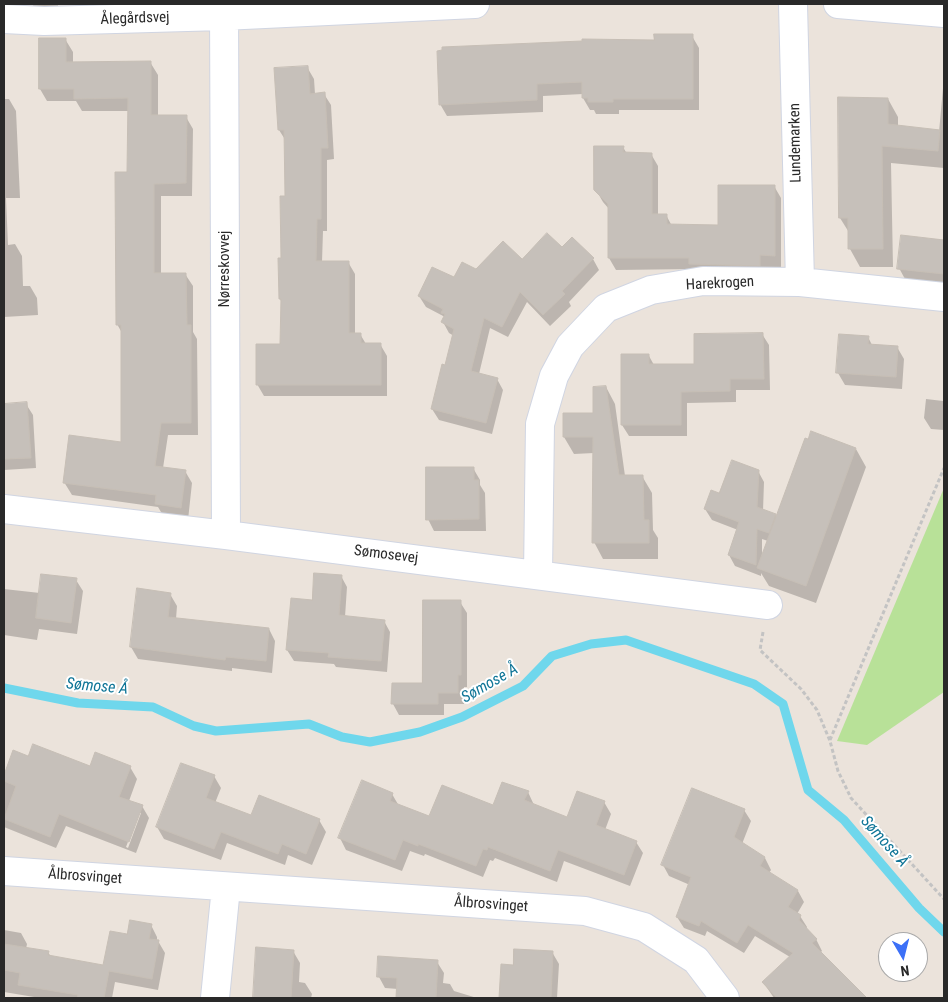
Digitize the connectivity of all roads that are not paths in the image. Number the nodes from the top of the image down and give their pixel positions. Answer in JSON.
{"nodes":[{"id":1,"x":476,"y":4,"type":"edge"},
{"id":2,"x":793,"y":4,"type":"edge"},
{"id":3,"x":838,"y":4,"type":"edge"},
{"id":4,"x":223,"y":10,"type":"edge"},
{"id":5,"x":944,"y":13,"type":"edge"},
{"id":6,"x":4,"y":19,"type":"edge"},
{"id":7,"x":800,"y":282,"type":"junction"},
{"id":8,"x":944,"y":297,"type":"edge"},
{"id":9,"x":4,"y":509,"type":"edge"},
{"id":10,"x":226,"y":535,"type":"junction"},
{"id":11,"x":538,"y":575,"type":"junction"},
{"id":12,"x":768,"y":605,"type":"road end"},
{"id":13,"x":4,"y":871,"type":"edge"},
{"id":14,"x":226,"y":887,"type":"junction"},
{"id":15,"x":215,"y":998,"type":"edge"},
{"id":16,"x":725,"y":998,"type":"edge"}],
"edges":[{"from":1,"to":4,"type":"street","name":"Ålegårdsvej"},
{"from":2,"to":7,"type":"street","name":"Lundemarken"},
{"from":3,"to":5,"type":"street"},
{"from":4,"to":6,"type":"street","name":"Ålegårdsvej"},
{"from":4,"to":10,"type":"street","name":"Nørreskovvej"},
{"from":7,"to":8,"type":"street","name":"Harekrogen"},
{"from":7,"to":11,"type":"street","name":"Harekrogen"},
{"from":9,"to":10,"type":"street","name":"Sømosevej"},
{"from":10,"to":11,"type":"street","name":"Sømosevej"},
{"from":11,"to":12,"type":"street","name":"Sømosevej"},
{"from":13,"to":14,"type":"street","name":"Ålbrosvinget"},
{"from":14,"to":15,"type":"street"},
{"from":14,"to":16,"type":"street","name":"Ålbrosvinget"}]}
